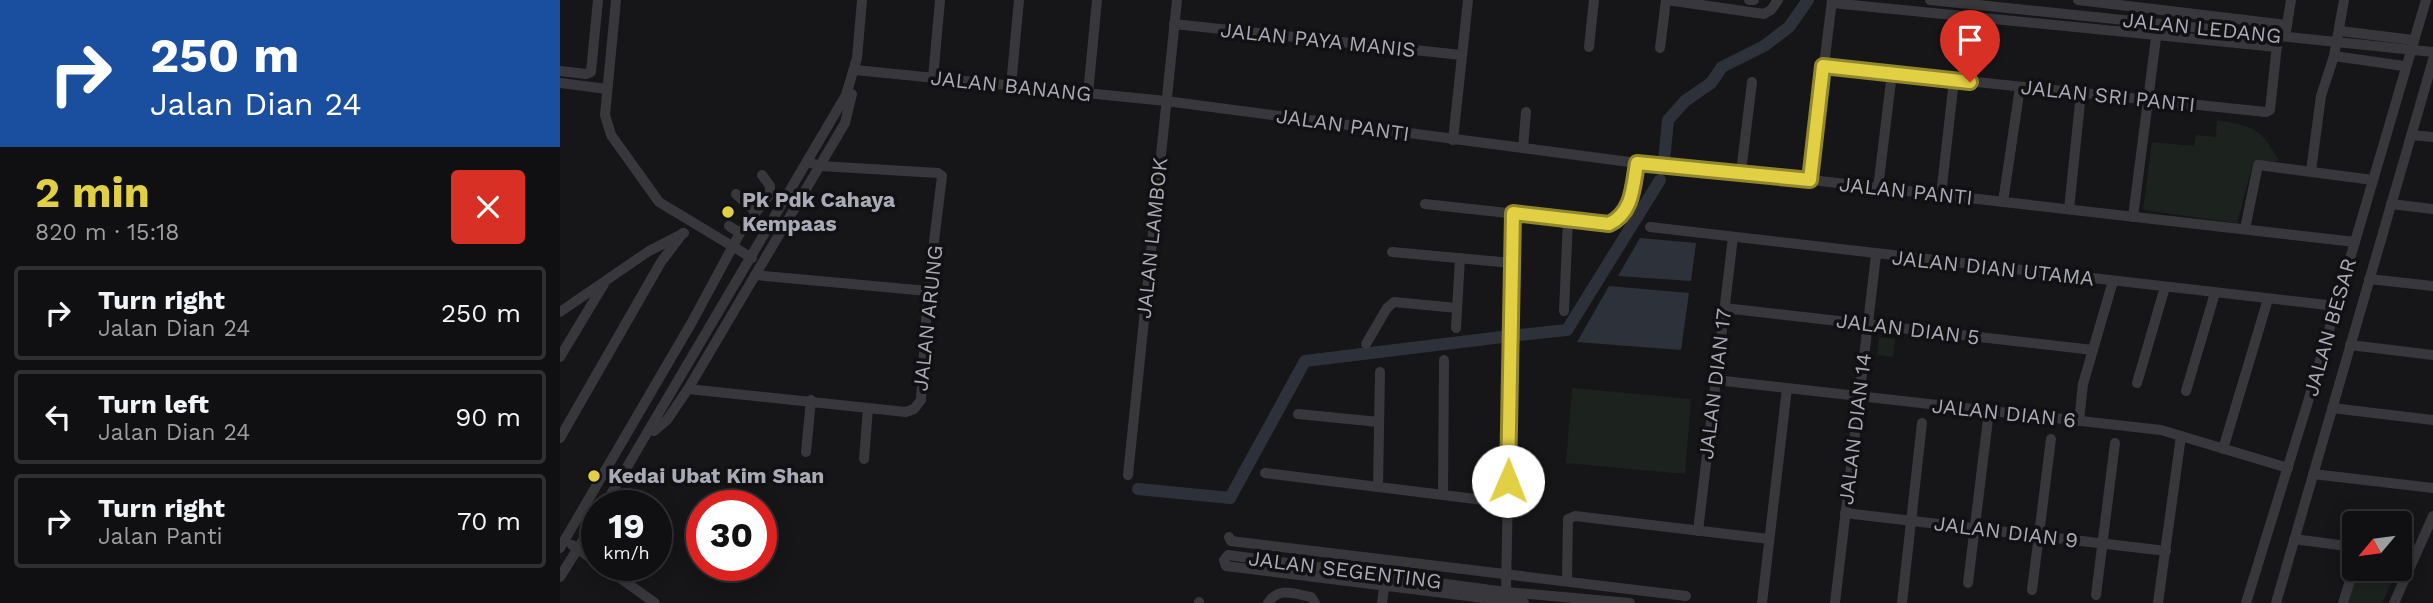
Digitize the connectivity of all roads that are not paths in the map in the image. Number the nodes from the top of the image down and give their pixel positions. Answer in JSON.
{"nodes":[{"id":1,"x":598,"y":0,"type":"edge"},
{"id":2,"x":616,"y":0,"type":"edge"},
{"id":3,"x":862,"y":0,"type":"edge"},
{"id":4,"x":940,"y":0,"type":"edge"},
{"id":5,"x":1019,"y":0,"type":"edge"},
{"id":6,"x":1097,"y":0,"type":"edge"},
{"id":7,"x":1177,"y":0,"type":"edge"},
{"id":8,"x":1468,"y":0,"type":"edge"},
{"id":9,"x":1594,"y":0,"type":"edge"},
{"id":10,"x":1666,"y":0,"type":"edge"},
{"id":11,"x":1778,"y":0,"type":"edge"},
{"id":12,"x":1930,"y":0,"type":"edge"},
{"id":13,"x":2078,"y":0,"type":"edge"},
{"id":14,"x":2291,"y":0,"type":"edge"},
{"id":15,"x":2344,"y":0,"type":"edge"},
{"id":16,"x":2426,"y":0,"type":"edge"},
{"id":17,"x":1832,"y":1,"type":"edge"},
{"id":18,"x":2104,"y":1,"type":"edge"},
{"id":19,"x":2165,"y":5,"type":"edge"},
{"id":20,"x":1996,"y":7,"type":"junction"},
{"id":21,"x":1994,"y":19,"type":"junction"},
{"id":22,"x":1174,"y":24,"type":"junction"},
{"id":23,"x":2158,"y":24,"type":"junction"},
{"id":24,"x":2287,"y":25,"type":"junction"},
{"id":25,"x":2340,"y":31,"type":"junction"},
{"id":26,"x":2156,"y":36,"type":"junction"},
{"id":27,"x":2280,"y":40,"type":"junction"},
{"id":28,"x":2336,"y":42,"type":"junction"},
{"id":29,"x":2411,"y":45,"type":"junction"},
{"id":30,"x":1588,"y":47,"type":"dead end"},
{"id":31,"x":1660,"y":48,"type":"dead end"},
{"id":32,"x":2433,"y":52,"type":"edge"},
{"id":33,"x":1461,"y":55,"type":"junction"},
{"id":34,"x":2334,"y":56,"type":"junction"},
{"id":35,"x":2432,"y":64,"type":"edge"},
{"id":36,"x":1823,"y":66,"type":"junction"},
{"id":37,"x":2404,"y":66,"type":"junction"},
{"id":38,"x":855,"y":70,"type":"junction"},
{"id":39,"x":560,"y":71,"type":"edge"},
{"id":40,"x":1892,"y":73,"type":"junction"},
{"id":41,"x":933,"y":78,"type":"junction"},
{"id":42,"x":1954,"y":80,"type":"junction"},
{"id":43,"x":1752,"y":82,"type":"dead end"},
{"id":44,"x":560,"y":83,"type":"edge"},
{"id":45,"x":1011,"y":86,"type":"junction"},
{"id":46,"x":2020,"y":87,"type":"junction"},
{"id":47,"x":607,"y":89,"type":"junction"},
{"id":48,"x":2081,"y":93,"type":"junction"},
{"id":49,"x":1088,"y":94,"type":"junction"},
{"id":50,"x":2148,"y":100,"type":"junction"},
{"id":51,"x":1166,"y":101,"type":"junction"},
{"id":52,"x":1526,"y":112,"type":"dead end"},
{"id":53,"x":2411,"y":135,"type":"junction"},
{"id":54,"x":2433,"y":137,"type":"edge"},
{"id":55,"x":1453,"y":140,"type":"junction"},
{"id":56,"x":1523,"y":148,"type":"junction"},
{"id":57,"x":807,"y":162,"type":"junction"},
{"id":58,"x":1637,"y":163,"type":"junction"},
{"id":59,"x":821,"y":166,"type":"junction"},
{"id":60,"x":2311,"y":171,"type":"junction"},
{"id":61,"x":1741,"y":172,"type":"junction"},
{"id":62,"x":762,"y":175,"type":"dead end"},
{"id":63,"x":1810,"y":180,"type":"junction"},
{"id":64,"x":2372,"y":180,"type":"junction"},
{"id":65,"x":1878,"y":188,"type":"junction"},
{"id":66,"x":736,"y":194,"type":"dead end"},
{"id":67,"x":1941,"y":195,"type":"junction"},
{"id":68,"x":2004,"y":202,"type":"junction"},
{"id":69,"x":1424,"y":204,"type":"dead end"},
{"id":70,"x":2391,"y":204,"type":"junction"},
{"id":71,"x":2069,"y":209,"type":"junction"},
{"id":72,"x":2433,"y":209,"type":"edge"},
{"id":73,"x":756,"y":212,"type":"junction"},
{"id":74,"x":1513,"y":213,"type":"junction"},
{"id":75,"x":2133,"y":217,"type":"junction"},
{"id":76,"x":1567,"y":219,"type":"junction"},
{"id":77,"x":729,"y":226,"type":"dead end"},
{"id":78,"x":698,"y":227,"type":"junction"},
{"id":79,"x":1650,"y":227,"type":"dead end"},
{"id":80,"x":2245,"y":229,"type":"junction"},
{"id":81,"x":683,"y":233,"type":"junction"},
{"id":82,"x":740,"y":233,"type":"junction"},
{"id":83,"x":1732,"y":237,"type":"junction"},
{"id":84,"x":2355,"y":242,"type":"junction"},
{"id":85,"x":732,"y":246,"type":"junction"},
{"id":86,"x":649,"y":251,"type":"junction"},
{"id":87,"x":1392,"y":252,"type":"dead end"},
{"id":88,"x":1876,"y":255,"type":"junction"},
{"id":89,"x":752,"y":258,"type":"junction"},
{"id":90,"x":1460,"y":258,"type":"junction"},
{"id":91,"x":661,"y":262,"type":"junction"},
{"id":92,"x":1513,"y":263,"type":"junction"},
{"id":93,"x":755,"y":275,"type":"junction"},
{"id":94,"x":607,"y":279,"type":"junction"},
{"id":95,"x":2369,"y":279,"type":"junction"},
{"id":96,"x":2113,"y":281,"type":"junction"},
{"id":97,"x":2433,"y":286,"type":"edge"},
{"id":98,"x":2165,"y":287,"type":"junction"},
{"id":99,"x":928,"y":291,"type":"junction"},
{"id":100,"x":2215,"y":293,"type":"junction"},
{"id":101,"x":2267,"y":299,"type":"junction"},
{"id":102,"x":572,"y":304,"type":"junction"},
{"id":103,"x":2336,"y":306,"type":"junction"},
{"id":104,"x":1457,"y":308,"type":"junction"},
{"id":105,"x":1724,"y":308,"type":"junction"},
{"id":106,"x":1564,"y":310,"type":"dead end"},
{"id":107,"x":560,"y":312,"type":"edge"},
{"id":108,"x":583,"y":318,"type":"junction"},
{"id":109,"x":1867,"y":325,"type":"junction"},
{"id":110,"x":1456,"y":328,"type":"dead end"},
{"id":111,"x":1366,"y":344,"type":"dead end"},
{"id":112,"x":2350,"y":345,"type":"junction"},
{"id":113,"x":2093,"y":351,"type":"junction"},
{"id":114,"x":2433,"y":355,"type":"edge"},
{"id":115,"x":560,"y":357,"type":"edge"},
{"id":116,"x":1444,"y":360,"type":"dead end"},
{"id":117,"x":1380,"y":372,"type":"dead end"},
{"id":118,"x":1716,"y":380,"type":"junction"},
{"id":119,"x":2137,"y":383,"type":"dead end"},
{"id":120,"x":1787,"y":388,"type":"junction"},
{"id":121,"x":688,"y":389,"type":"junction"},
{"id":122,"x":2186,"y":391,"type":"dead end"},
{"id":123,"x":1859,"y":397,"type":"junction"},
{"id":124,"x":811,"y":400,"type":"junction"},
{"id":125,"x":868,"y":408,"type":"junction"},
{"id":126,"x":2332,"y":408,"type":"junction"},
{"id":127,"x":1989,"y":411,"type":"junction"},
{"id":128,"x":1298,"y":414,"type":"dead end"},
{"id":129,"x":2433,"y":420,"type":"edge"},
{"id":130,"x":2079,"y":421,"type":"junction"},
{"id":131,"x":1379,"y":422,"type":"junction"},
{"id":132,"x":1922,"y":423,"type":"dead end"},
{"id":133,"x":648,"y":436,"type":"junction"},
{"id":134,"x":2181,"y":436,"type":"junction"},
{"id":135,"x":560,"y":438,"type":"edge"},
{"id":136,"x":2051,"y":439,"type":"dead end"},
{"id":137,"x":2115,"y":443,"type":"dead end"},
{"id":138,"x":2223,"y":449,"type":"junction"},
{"id":139,"x":806,"y":452,"type":"dead end"},
{"id":140,"x":864,"y":459,"type":"dead end"},
{"id":141,"x":2288,"y":468,"type":"junction"},
{"id":142,"x":1265,"y":473,"type":"dead end"},
{"id":143,"x":2313,"y":474,"type":"junction"},
{"id":144,"x":1128,"y":475,"type":"dead end"},
{"id":145,"x":1378,"y":487,"type":"junction"},
{"id":146,"x":2433,"y":488,"type":"edge"},
{"id":147,"x":614,"y":490,"type":"edge"},
{"id":148,"x":1443,"y":495,"type":"junction"},
{"id":149,"x":1508,"y":503,"type":"junction"},
{"id":150,"x":1846,"y":513,"type":"junction"},
{"id":151,"x":2433,"y":516,"type":"edge"},
{"id":152,"x":1911,"y":520,"type":"junction"},
{"id":153,"x":1975,"y":528,"type":"junction"},
{"id":154,"x":1698,"y":531,"type":"junction"},
{"id":155,"x":2039,"y":536,"type":"junction"},
{"id":156,"x":1229,"y":537,"type":"dead end"},
{"id":157,"x":1769,"y":539,"type":"junction"},
{"id":158,"x":2294,"y":539,"type":"junction"},
{"id":159,"x":561,"y":543,"type":"edge"},
{"id":160,"x":2103,"y":543,"type":"junction"},
{"id":161,"x":581,"y":544,"type":"edge"},
{"id":162,"x":2342,"y":545,"type":"edge"},
{"id":163,"x":578,"y":549,"type":"junction"},
{"id":164,"x":581,"y":551,"type":"edge"},
{"id":165,"x":2166,"y":551,"type":"junction"},
{"id":166,"x":2412,"y":555,"type":"edge"},
{"id":167,"x":2415,"y":555,"type":"junction"},
{"id":168,"x":1227,"y":561,"type":"dead end"},
{"id":169,"x":1507,"y":574,"type":"junction"},
{"id":170,"x":560,"y":577,"type":"edge"},
{"id":171,"x":1385,"y":580,"type":"junction"},
{"id":172,"x":1567,"y":580,"type":"junction"},
{"id":173,"x":624,"y":581,"type":"edge"},
{"id":174,"x":2350,"y":581,"type":"edge"},
{"id":175,"x":1968,"y":583,"type":"dead end"},
{"id":176,"x":2032,"y":590,"type":"dead end"},
{"id":177,"x":2096,"y":595,"type":"dead end"},
{"id":178,"x":1686,"y":596,"type":"dead end"},
{"id":179,"x":1507,"y":598,"type":"edge"},
{"id":180,"x":1616,"y":602,"type":"edge"},
{"id":181,"x":655,"y":603,"type":"edge"},
{"id":182,"x":1268,"y":603,"type":"edge"},
{"id":183,"x":1315,"y":603,"type":"edge"},
{"id":184,"x":1382,"y":603,"type":"edge"},
{"id":185,"x":1524,"y":603,"type":"edge"},
{"id":186,"x":1630,"y":603,"type":"edge"},
{"id":187,"x":1762,"y":603,"type":"edge"},
{"id":188,"x":1835,"y":603,"type":"edge"},
{"id":189,"x":1902,"y":603,"type":"edge"},
{"id":190,"x":2158,"y":603,"type":"edge"},
{"id":191,"x":2246,"y":603,"type":"edge"},
{"id":192,"x":2276,"y":603,"type":"edge"},
{"id":193,"x":2343,"y":603,"type":"edge"},
{"id":194,"x":2394,"y":603,"type":"edge"}],
"edges":[{"from":1,"to":39,"type":"street"},
{"from":2,"to":47,"type":"street"},
{"from":3,"to":38,"type":"street"},
{"from":4,"to":41,"type":"street"},
{"from":5,"to":45,"type":"street"},
{"from":6,"to":49,"type":"street"},
{"from":7,"to":22,"type":"street","name":"JALAN LAMBOK"},
{"from":8,"to":33,"type":"street"},
{"from":9,"to":30,"type":"street"},
{"from":10,"to":11,"type":"street"},
{"from":10,"to":31,"type":"street"},
{"from":12,"to":20,"type":"street","name":"JALAN LEDANG"},
{"from":13,"to":18,"type":"street"},
{"from":14,"to":24,"type":"street"},
{"from":15,"to":25,"type":"street"},
{"from":16,"to":29,"type":"street","name":"JALAN BESAR"},
{"from":17,"to":21,"type":"street"},
{"from":17,"to":36,"type":"street"},
{"from":18,"to":19,"type":"street"},
{"from":19,"to":24,"type":"street"},
{"from":20,"to":21,"type":"street"},
{"from":20,"to":23,"type":"street","name":"JALAN LEDANG"},
{"from":21,"to":26,"type":"street"},
{"from":22,"to":33,"type":"street","name":"JALAN PAYA MANIS"},
{"from":22,"to":51,"type":"street","name":"JALAN LAMBOK"},
{"from":23,"to":26,"type":"street"},
{"from":23,"to":27,"type":"street","name":"JALAN LEDANG"},
{"from":24,"to":27,"type":"street"},
{"from":25,"to":28,"type":"street"},
{"from":25,"to":29,"type":"street"},
{"from":26,"to":27,"type":"street"},
{"from":26,"to":50,"type":"street"},
{"from":27,"to":28,"type":"street","name":"JALAN LEDANG"},
{"from":27,"to":50,"type":"street","name":"JALAN SRI PANTI"},
{"from":28,"to":29,"type":"street","name":"JALAN LEDANG"},
{"from":28,"to":34,"type":"street"},
{"from":29,"to":32,"type":"street","name":"JALAN LEDANG"},
{"from":29,"to":37,"type":"street","name":"JALAN BESAR"},
{"from":33,"to":55,"type":"street"},
{"from":34,"to":37,"type":"street"},
{"from":34,"to":60,"type":"street"},
{"from":35,"to":53,"type":"street","name":"JALAN BESAR"},
{"from":36,"to":40,"type":"street","name":"JALAN SRI PANTI"},
{"from":36,"to":63,"type":"street"},
{"from":37,"to":64,"type":"street","name":"JALAN BESAR"},
{"from":38,"to":41,"type":"street","name":"JALAN BANANG"},
{"from":38,"to":57,"type":"street"},
{"from":38,"to":59,"type":"street"},
{"from":40,"to":42,"type":"street","name":"JALAN SRI PANTI"},
{"from":40,"to":65,"type":"street"},
{"from":41,"to":45,"type":"street","name":"JALAN BANANG"},
{"from":42,"to":46,"type":"street","name":"JALAN SRI PANTI"},
{"from":42,"to":67,"type":"street"},
{"from":43,"to":61,"type":"street"},
{"from":44,"to":47,"type":"street"},
{"from":45,"to":49,"type":"street","name":"JALAN BANANG"},
{"from":46,"to":48,"type":"street","name":"JALAN SRI PANTI"},
{"from":46,"to":68,"type":"street"},
{"from":47,"to":78,"type":"street"},
{"from":48,"to":50,"type":"street","name":"JALAN SRI PANTI"},
{"from":48,"to":71,"type":"street"},
{"from":49,"to":51,"type":"street","name":"JALAN BANANG"},
{"from":50,"to":75,"type":"street"},
{"from":51,"to":55,"type":"street","name":"JALAN PANTI"},
{"from":51,"to":144,"type":"street","name":"JALAN LAMBOK"},
{"from":52,"to":56,"type":"street"},
{"from":53,"to":54,"type":"street"},
{"from":53,"to":70,"type":"street","name":"JALAN BESAR"},
{"from":55,"to":56,"type":"street","name":"JALAN PANTI"},
{"from":56,"to":58,"type":"street","name":"JALAN PANTI"},
{"from":57,"to":59,"type":"street","name":"JALAN ARUNG"},
{"from":57,"to":89,"type":"street"},
{"from":58,"to":61,"type":"street","name":"JALAN PANTI"},
{"from":58,"to":76,"type":"street"},
{"from":59,"to":93,"type":"street"},
{"from":59,"to":99,"type":"street","name":"JALAN ARUNG"},
{"from":60,"to":64,"type":"street"},
{"from":60,"to":80,"type":"street"},
{"from":61,"to":63,"type":"street","name":"JALAN PANTI"},
{"from":62,"to":73,"type":"street"},
{"from":63,"to":65,"type":"street","name":"JALAN PANTI"},
{"from":64,"to":84,"type":"street","name":"JALAN BESAR"},
{"from":65,"to":67,"type":"street","name":"JALAN PANTI"},
{"from":66,"to":73,"type":"street"},
{"from":67,"to":68,"type":"street","name":"JALAN PANTI"},
{"from":68,"to":71,"type":"street","name":"JALAN PANTI"},
{"from":69,"to":74,"type":"street"},
{"from":70,"to":72,"type":"street"},
{"from":70,"to":95,"type":"street","name":"JALAN BESAR"},
{"from":71,"to":75,"type":"street","name":"JALAN PANTI"},
{"from":73,"to":82,"type":"street"},
{"from":74,"to":76,"type":"street"},
{"from":74,"to":92,"type":"street"},
{"from":75,"to":80,"type":"street","name":"JALAN PANTI"},
{"from":76,"to":106,"type":"street"},
{"from":77,"to":82,"type":"street"},
{"from":78,"to":81,"type":"street"},
{"from":78,"to":85,"type":"street"},
{"from":79,"to":83,"type":"street","name":"JALAN DIAN UTAMA"},
{"from":80,"to":84,"type":"street","name":"JALAN PANTI"},
{"from":81,"to":86,"type":"street"},
{"from":81,"to":91,"type":"street"},
{"from":82,"to":85,"type":"street"},
{"from":83,"to":88,"type":"street","name":"JALAN DIAN UTAMA"},
{"from":83,"to":105,"type":"street","name":"JALAN DIAN 17"},
{"from":84,"to":103,"type":"street","name":"JALAN BESAR"},
{"from":85,"to":89,"type":"street"},
{"from":85,"to":159,"type":"street"},
{"from":86,"to":91,"type":"street"},
{"from":86,"to":94,"type":"street"},
{"from":87,"to":90,"type":"street"},
{"from":88,"to":96,"type":"street","name":"JALAN DIAN UTAMA"},
{"from":88,"to":109,"type":"street","name":"JALAN DIAN 14"},
{"from":89,"to":133,"type":"street"},
{"from":90,"to":92,"type":"street"},
{"from":90,"to":104,"type":"street"},
{"from":91,"to":135,"type":"street"},
{"from":92,"to":149,"type":"street"},
{"from":93,"to":99,"type":"street"},
{"from":93,"to":121,"type":"street"},
{"from":94,"to":102,"type":"street"},
{"from":94,"to":108,"type":"street"},
{"from":95,"to":97,"type":"street"},
{"from":95,"to":112,"type":"street","name":"JALAN BESAR"},
{"from":96,"to":98,"type":"street","name":"JALAN DIAN UTAMA"},
{"from":96,"to":113,"type":"street"},
{"from":98,"to":100,"type":"street","name":"JALAN DIAN UTAMA"},
{"from":98,"to":119,"type":"street"},
{"from":99,"to":125,"type":"street","name":"JALAN ARUNG"},
{"from":100,"to":101,"type":"street","name":"JALAN DIAN UTAMA"},
{"from":100,"to":122,"type":"street"},
{"from":101,"to":103,"type":"street","name":"JALAN DIAN UTAMA"},
{"from":101,"to":138,"type":"street"},
{"from":102,"to":107,"type":"street"},
{"from":102,"to":108,"type":"street"},
{"from":103,"to":141,"type":"street","name":"JALAN BESAR"},
{"from":104,"to":110,"type":"street"},
{"from":104,"to":111,"type":"street"},
{"from":105,"to":109,"type":"street","name":"JALAN DIAN 5"},
{"from":105,"to":118,"type":"street","name":"JALAN DIAN 17"},
{"from":108,"to":115,"type":"street"},
{"from":109,"to":113,"type":"street","name":"JALAN DIAN 5"},
{"from":109,"to":123,"type":"street","name":"JALAN DIAN 14"},
{"from":112,"to":114,"type":"street"},
{"from":112,"to":126,"type":"street","name":"JALAN BESAR"},
{"from":113,"to":130,"type":"street"},
{"from":116,"to":148,"type":"street"},
{"from":117,"to":131,"type":"street"},
{"from":118,"to":120,"type":"street","name":"JALAN DIAN 6"},
{"from":118,"to":154,"type":"street","name":"JALAN DIAN 17"},
{"from":120,"to":123,"type":"street","name":"JALAN DIAN 6"},
{"from":120,"to":157,"type":"street"},
{"from":121,"to":124,"type":"street","name":"JALAN ARUNG"},
{"from":121,"to":133,"type":"street"},
{"from":123,"to":127,"type":"street","name":"JALAN DIAN 6"},
{"from":123,"to":150,"type":"street","name":"JALAN DIAN 14"},
{"from":124,"to":125,"type":"street","name":"JALAN ARUNG"},
{"from":124,"to":139,"type":"street"},
{"from":125,"to":140,"type":"street"},
{"from":126,"to":129,"type":"street"},
{"from":126,"to":143,"type":"street","name":"JALAN BESAR"},
{"from":127,"to":130,"type":"street","name":"JALAN DIAN 6"},
{"from":127,"to":153,"type":"street"},
{"from":128,"to":131,"type":"street"},
{"from":130,"to":134,"type":"street","name":"JALAN DIAN 6"},
{"from":131,"to":145,"type":"street"},
{"from":132,"to":152,"type":"street"},
{"from":133,"to":147,"type":"street"},
{"from":134,"to":138,"type":"street","name":"JALAN DIAN 6"},
{"from":134,"to":165,"type":"street"},
{"from":136,"to":155,"type":"street"},
{"from":137,"to":160,"type":"street"},
{"from":138,"to":141,"type":"street","name":"JALAN DIAN 6"},
{"from":141,"to":191,"type":"street","name":"JALAN BESAR"},
{"from":142,"to":145,"type":"street"},
{"from":143,"to":146,"type":"street"},
{"from":143,"to":158,"type":"street","name":"JALAN BESAR"},
{"from":145,"to":148,"type":"street"},
{"from":148,"to":149,"type":"street"},
{"from":149,"to":169,"type":"street"},
{"from":150,"to":152,"type":"street","name":"JALAN DIAN 9"},
{"from":150,"to":188,"type":"street","name":"JALAN DIAN 14"},
{"from":151,"to":167,"type":"street"},
{"from":152,"to":153,"type":"street","name":"JALAN DIAN 9"},
{"from":152,"to":189,"type":"street"},
{"from":153,"to":155,"type":"street","name":"JALAN DIAN 9"},
{"from":153,"to":175,"type":"street"},
{"from":154,"to":157,"type":"street"},
{"from":154,"to":172,"type":"street"},
{"from":155,"to":160,"type":"street","name":"JALAN DIAN 9"},
{"from":155,"to":176,"type":"street"},
{"from":156,"to":169,"type":"street"},
{"from":157,"to":187,"type":"street"},
{"from":158,"to":162,"type":"street"},
{"from":158,"to":192,"type":"street","name":"JALAN BESAR"},
{"from":159,"to":163,"type":"street"},
{"from":160,"to":165,"type":"street","name":"JALAN DIAN 9"},
{"from":160,"to":177,"type":"street"},
{"from":161,"to":163,"type":"street"},
{"from":163,"to":164,"type":"street"},
{"from":163,"to":170,"type":"street"},
{"from":165,"to":190,"type":"street"},
{"from":166,"to":167,"type":"street"},
{"from":167,"to":194,"type":"street"},
{"from":168,"to":171,"type":"street","name":"JALAN SEGENTING"},
{"from":169,"to":172,"type":"street"},
{"from":169,"to":179,"type":"street"},
{"from":171,"to":179,"type":"street","name":"JALAN SEGENTING"},
{"from":171,"to":184,"type":"street"},
{"from":172,"to":178,"type":"street"},
{"from":173,"to":181,"type":"street"},
{"from":174,"to":193,"type":"street"},
{"from":179,"to":180,"type":"street","name":"JALAN SEGENTING"},
{"from":179,"to":185,"type":"street","name":"JALAN SEGENTING"},
{"from":180,"to":186,"type":"street","name":"JALAN SEGENTING"},
{"from":182,"to":183,"type":"street"}]}
